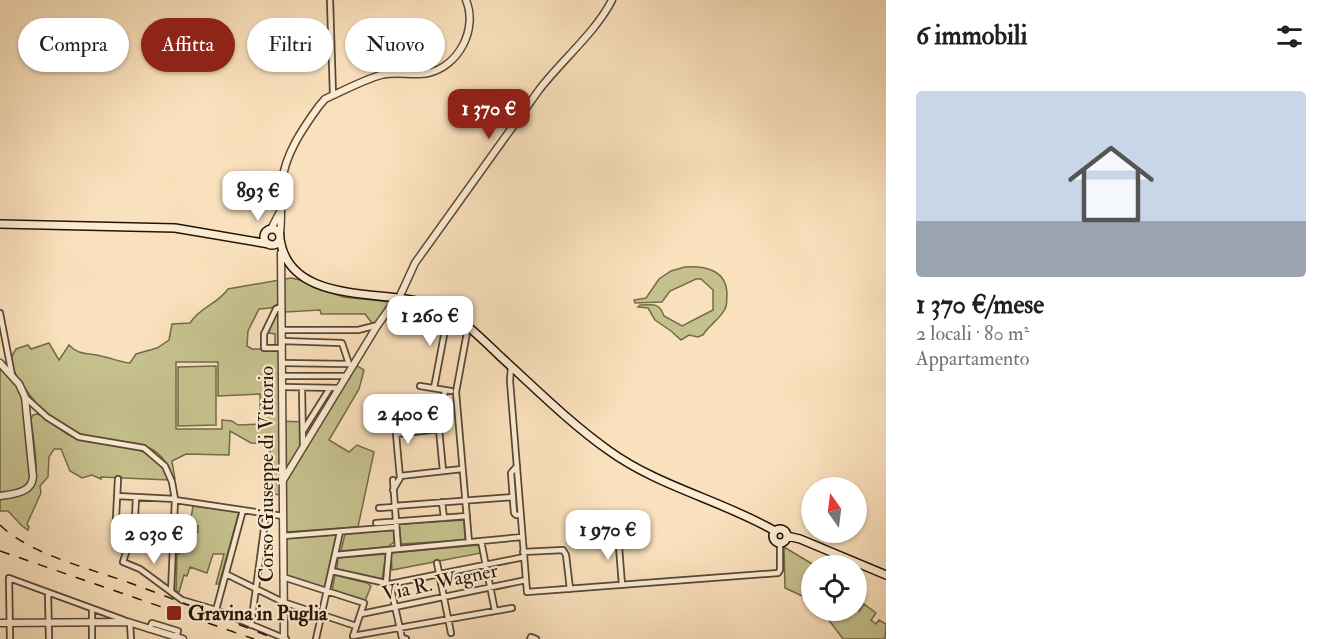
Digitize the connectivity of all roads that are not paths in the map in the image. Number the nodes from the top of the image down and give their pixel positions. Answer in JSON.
{"nodes":[{"id":1,"x":330,"y":0,"type":"edge"},
{"id":2,"x":465,"y":0,"type":"edge"},
{"id":3,"x":612,"y":0,"type":"edge"},
{"id":4,"x":333,"y":95,"type":"junction"},
{"id":5,"x":281,"y":210,"type":"junction"},
{"id":6,"x":0,"y":224,"type":"edge"},
{"id":7,"x":268,"y":231,"type":"junction"},
{"id":8,"x":280,"y":236,"type":"junction"},
{"id":9,"x":246,"y":240,"type":"junction"},
{"id":10,"x":270,"y":244,"type":"junction"},
{"id":11,"x":283,"y":255,"type":"junction"},
{"id":12,"x":399,"y":298,"type":"junction"},
{"id":13,"x":282,"y":307,"type":"junction"},
{"id":14,"x":0,"y":313,"type":"edge"},
{"id":15,"x":451,"y":315,"type":"junction"},
{"id":16,"x":378,"y":325,"type":"junction"},
{"id":17,"x":468,"y":327,"type":"junction"},
{"id":18,"x":282,"y":330,"type":"junction"},
{"id":19,"x":282,"y":345,"type":"junction"},
{"id":20,"x":0,"y":363,"type":"edge"},
{"id":21,"x":283,"y":363,"type":"junction"},
{"id":22,"x":351,"y":364,"type":"junction"},
{"id":23,"x":511,"y":366,"type":"junction"},
{"id":24,"x":12,"y":375,"type":"junction"},
{"id":25,"x":283,"y":376,"type":"junction"},
{"id":26,"x":347,"y":376,"type":"junction"},
{"id":27,"x":420,"y":386,"type":"dead end"},
{"id":28,"x":283,"y":387,"type":"junction"},
{"id":29,"x":302,"y":388,"type":"junction"},
{"id":30,"x":330,"y":388,"type":"junction"},
{"id":31,"x":339,"y":388,"type":"junction"},
{"id":32,"x":434,"y":388,"type":"junction"},
{"id":33,"x":445,"y":390,"type":"junction"},
{"id":34,"x":454,"y":392,"type":"junction"},
{"id":35,"x":25,"y":397,"type":"junction"},
{"id":36,"x":442,"y":408,"type":"dead end"},
{"id":37,"x":303,"y":432,"type":"junction"},
{"id":38,"x":303,"y":446,"type":"junction"},
{"id":39,"x":517,"y":466,"type":"junction"},
{"id":40,"x":462,"y":469,"type":"junction"},
{"id":41,"x":443,"y":471,"type":"junction"},
{"id":42,"x":400,"y":476,"type":"junction"},
{"id":43,"x":118,"y":479,"type":"dead end"},
{"id":44,"x":393,"y":480,"type":"dead end"},
{"id":45,"x":282,"y":482,"type":"junction"},
{"id":46,"x":393,"y":490,"type":"junction"},
{"id":47,"x":0,"y":496,"type":"edge"},
{"id":48,"x":117,"y":496,"type":"junction"},
{"id":49,"x":136,"y":497,"type":"junction"},
{"id":50,"x":513,"y":497,"type":"junction"},
{"id":51,"x":175,"y":500,"type":"junction"},
{"id":52,"x":465,"y":501,"type":"junction"},
{"id":53,"x":442,"y":502,"type":"junction"},
{"id":54,"x":394,"y":506,"type":"junction"},
{"id":55,"x":379,"y":508,"type":"dead end"},
{"id":56,"x":243,"y":510,"type":"junction"},
{"id":57,"x":266,"y":514,"type":"junction"},
{"id":58,"x":521,"y":515,"type":"junction"},
{"id":59,"x":283,"y":516,"type":"junction"},
{"id":60,"x":467,"y":516,"type":"junction"},
{"id":61,"x":444,"y":518,"type":"junction"},
{"id":62,"x":376,"y":523,"type":"dead end"},
{"id":63,"x":396,"y":524,"type":"junction"},
{"id":64,"x":775,"y":531,"type":"junction"},
{"id":65,"x":340,"y":532,"type":"junction"},
{"id":66,"x":618,"y":534,"type":"dead end"},
{"id":67,"x":283,"y":536,"type":"junction"},
{"id":68,"x":787,"y":536,"type":"junction"},
{"id":69,"x":522,"y":537,"type":"junction"},
{"id":70,"x":481,"y":541,"type":"junction"},
{"id":71,"x":469,"y":542,"type":"junction"},
{"id":72,"x":129,"y":543,"type":"junction"},
{"id":73,"x":780,"y":543,"type":"junction"},
{"id":74,"x":398,"y":549,"type":"junction"},
{"id":75,"x":388,"y":550,"type":"junction"},
{"id":76,"x":524,"y":554,"type":"junction"},
{"id":77,"x":335,"y":555,"type":"junction"},
{"id":78,"x":437,"y":563,"type":"dead end"},
{"id":79,"x":486,"y":565,"type":"junction"},
{"id":80,"x":332,"y":571,"type":"junction"},
{"id":81,"x":226,"y":574,"type":"junction"},
{"id":82,"x":440,"y":574,"type":"junction"},
{"id":83,"x":886,"y":575,"type":"edge"},
{"id":84,"x":283,"y":577,"type":"junction"},
{"id":85,"x":526,"y":580,"type":"junction"},
{"id":86,"x":388,"y":584,"type":"junction"},
{"id":87,"x":622,"y":585,"type":"junction"},
{"id":88,"x":490,"y":587,"type":"junction"},
{"id":89,"x":570,"y":589,"type":"junction"},
{"id":90,"x":256,"y":590,"type":"junction"},
{"id":91,"x":327,"y":591,"type":"junction"},
{"id":92,"x":171,"y":592,"type":"junction"},
{"id":93,"x":48,"y":593,"type":"junction"},
{"id":94,"x":444,"y":597,"type":"junction"},
{"id":95,"x":283,"y":602,"type":"junction"},
{"id":96,"x":395,"y":607,"type":"junction"},
{"id":97,"x":512,"y":608,"type":"dead end"},
{"id":98,"x":92,"y":609,"type":"junction"},
{"id":99,"x":216,"y":610,"type":"junction"},
{"id":100,"x":495,"y":611,"type":"junction"},
{"id":101,"x":361,"y":614,"type":"junction"},
{"id":102,"x":322,"y":615,"type":"junction"},
{"id":103,"x":449,"y":620,"type":"junction"},
{"id":104,"x":9,"y":622,"type":"junction"},
{"id":105,"x":92,"y":622,"type":"junction"},
{"id":106,"x":129,"y":622,"type":"junction"},
{"id":107,"x":0,"y":623,"type":"edge"},
{"id":108,"x":49,"y":623,"type":"junction"},
{"id":109,"x":251,"y":625,"type":"junction"},
{"id":110,"x":357,"y":626,"type":"junction"},
{"id":111,"x":400,"y":628,"type":"junction"},
{"id":112,"x":451,"y":633,"type":"dead end"},
{"id":113,"x":175,"y":637,"type":"edge"},
{"id":114,"x":285,"y":638,"type":"edge"},
{"id":115,"x":352,"y":638,"type":"edge"},
{"id":116,"x":404,"y":638,"type":"edge"},
{"id":117,"x":10,"y":639,"type":"edge"},
{"id":118,"x":49,"y":639,"type":"edge"},
{"id":119,"x":92,"y":639,"type":"edge"},
{"id":120,"x":131,"y":639,"type":"edge"},
{"id":121,"x":316,"y":639,"type":"edge"}],
"edges":[{"from":1,"to":4,"type":"street"},
{"from":2,"to":4,"type":"street"},
{"from":3,"to":12,"type":"street"},
{"from":4,"to":5,"type":"street"},
{"from":5,"to":7,"type":"street"},
{"from":5,"to":8,"type":"street"},
{"from":6,"to":9,"type":"main road"},
{"from":7,"to":8,"type":"main road"},
{"from":7,"to":9,"type":"main road"},
{"from":7,"to":10,"type":"main road"},
{"from":8,"to":10,"type":"main road"},
{"from":8,"to":11,"type":"main road"},
{"from":9,"to":10,"type":"main road"},
{"from":10,"to":11,"type":"main road"},
{"from":11,"to":12,"type":"main road"},
{"from":11,"to":13,"type":"street","name":"Corso Giuseppe di Vittorio"},
{"from":12,"to":15,"type":"main road"},
{"from":12,"to":16,"type":"street"},
{"from":13,"to":18,"type":"street","name":"Corso Giuseppe di Vittorio"},
{"from":13,"to":19,"type":"street","name":"Corso Giuseppe di Vittorio"},
{"from":14,"to":24,"type":"street"},
{"from":15,"to":17,"type":"main road"},
{"from":15,"to":32,"type":"street"},
{"from":16,"to":18,"type":"street"},
{"from":16,"to":22,"type":"street"},
{"from":17,"to":23,"type":"main road"},
{"from":17,"to":34,"type":"street"},
{"from":18,"to":19,"type":"street","name":"Corso Giuseppe di Vittorio"},
{"from":19,"to":21,"type":"street","name":"Corso Giuseppe di Vittorio"},
{"from":19,"to":22,"type":"street"},
{"from":20,"to":24,"type":"street"},
{"from":21,"to":22,"type":"street"},
{"from":21,"to":25,"type":"street","name":"Corso Giuseppe di Vittorio"},
{"from":22,"to":26,"type":"street"},
{"from":23,"to":39,"type":"street"},
{"from":23,"to":64,"type":"main road"},
{"from":24,"to":35,"type":"street"},
{"from":25,"to":26,"type":"street"},
{"from":25,"to":28,"type":"street","name":"Corso Giuseppe di Vittorio"},
{"from":26,"to":31,"type":"street"},
{"from":27,"to":32,"type":"street"},
{"from":28,"to":29,"type":"street"},
{"from":28,"to":45,"type":"street","name":"Corso Giuseppe di Vittorio"},
{"from":29,"to":30,"type":"street"},
{"from":29,"to":37,"type":"street"},
{"from":30,"to":31,"type":"street"},
{"from":30,"to":37,"type":"street"},
{"from":31,"to":38,"type":"street"},
{"from":32,"to":33,"type":"street"},
{"from":33,"to":34,"type":"street"},
{"from":33,"to":36,"type":"street"},
{"from":34,"to":40,"type":"street"},
{"from":35,"to":47,"type":"street"},
{"from":35,"to":51,"type":"street"},
{"from":37,"to":38,"type":"street"},
{"from":38,"to":45,"type":"street"},
{"from":39,"to":50,"type":"street"},
{"from":39,"to":58,"type":"street"},
{"from":40,"to":41,"type":"street"},
{"from":40,"to":52,"type":"street"},
{"from":41,"to":42,"type":"street"},
{"from":41,"to":42,"type":"street"},
{"from":42,"to":46,"type":"street"},
{"from":43,"to":48,"type":"street"},
{"from":44,"to":46,"type":"street"},
{"from":45,"to":59,"type":"street","name":"Corso Giuseppe di Vittorio"},
{"from":46,"to":54,"type":"street"},
{"from":48,"to":49,"type":"street"},
{"from":48,"to":72,"type":"street"},
{"from":49,"to":51,"type":"street"},
{"from":49,"to":72,"type":"street"},
{"from":50,"to":52,"type":"street"},
{"from":50,"to":58,"type":"street"},
{"from":51,"to":56,"type":"street"},
{"from":51,"to":92,"type":"street"},
{"from":52,"to":53,"type":"street"},
{"from":52,"to":60,"type":"street"},
{"from":53,"to":54,"type":"street"},
{"from":53,"to":61,"type":"street"},
{"from":54,"to":55,"type":"street"},
{"from":54,"to":63,"type":"street"},
{"from":56,"to":57,"type":"street"},
{"from":56,"to":81,"type":"street"},
{"from":57,"to":59,"type":"street"},
{"from":57,"to":90,"type":"street"},
{"from":58,"to":69,"type":"street"},
{"from":59,"to":67,"type":"street","name":"Corso Giuseppe di Vittorio"},
{"from":60,"to":61,"type":"street"},
{"from":60,"to":71,"type":"street"},
{"from":61,"to":63,"type":"street"},
{"from":62,"to":63,"type":"street"},
{"from":63,"to":65,"type":"street"},
{"from":63,"to":74,"type":"street"},
{"from":64,"to":68,"type":"main road"},
{"from":64,"to":73,"type":"main road"},
{"from":65,"to":67,"type":"street"},
{"from":65,"to":77,"type":"street"},
{"from":66,"to":87,"type":"street"},
{"from":67,"to":84,"type":"street","name":"Corso Giuseppe di Vittorio"},
{"from":68,"to":73,"type":"main road"},
{"from":68,"to":83,"type":"main road"},
{"from":69,"to":70,"type":"street"},
{"from":69,"to":76,"type":"street"},
{"from":70,"to":71,"type":"street"},
{"from":70,"to":79,"type":"street"},
{"from":71,"to":74,"type":"street"},
{"from":72,"to":92,"type":"street"},
{"from":73,"to":87,"type":"street"},
{"from":74,"to":75,"type":"street"},
{"from":75,"to":77,"type":"street"},
{"from":75,"to":86,"type":"street"},
{"from":76,"to":79,"type":"street"},
{"from":76,"to":85,"type":"street"},
{"from":76,"to":89,"type":"street"},
{"from":77,"to":80,"type":"street"},
{"from":78,"to":82,"type":"street"},
{"from":79,"to":82,"type":"street"},
{"from":79,"to":88,"type":"street"},
{"from":80,"to":86,"type":"street"},
{"from":80,"to":91,"type":"street"},
{"from":81,"to":90,"type":"street"},
{"from":81,"to":99,"type":"street"},
{"from":82,"to":86,"type":"street"},
{"from":82,"to":94,"type":"street"},
{"from":84,"to":91,"type":"street"},
{"from":84,"to":95,"type":"street","name":"Corso Giuseppe di Vittorio"},
{"from":85,"to":88,"type":"street","name":"Via R. Wagner"},
{"from":85,"to":89,"type":"street"},
{"from":86,"to":96,"type":"street"},
{"from":87,"to":89,"type":"street"},
{"from":88,"to":94,"type":"street","name":"Via R. Wagner"},
{"from":88,"to":100,"type":"street"},
{"from":90,"to":95,"type":"street"},
{"from":90,"to":109,"type":"street"},
{"from":91,"to":101,"type":"street"},
{"from":91,"to":102,"type":"street"},
{"from":92,"to":99,"type":"street"},
{"from":93,"to":98,"type":"street"},
{"from":93,"to":104,"type":"street"},
{"from":93,"to":108,"type":"street"},
{"from":94,"to":96,"type":"street","name":"Via R. Wagner"},
{"from":94,"to":103,"type":"street"},
{"from":95,"to":102,"type":"street"},
{"from":95,"to":114,"type":"street","name":"Corso Giuseppe di Vittorio"},
{"from":96,"to":101,"type":"street","name":"Via R. Wagner"},
{"from":96,"to":111,"type":"street"},
{"from":97,"to":100,"type":"street"},
{"from":98,"to":105,"type":"street"},
{"from":98,"to":106,"type":"street"},
{"from":99,"to":109,"type":"street"},
{"from":100,"to":103,"type":"street"},
{"from":101,"to":110,"type":"street"},
{"from":102,"to":110,"type":"street"},
{"from":102,"to":121,"type":"street"},
{"from":103,"to":111,"type":"street"},
{"from":103,"to":112,"type":"street"},
{"from":104,"to":107,"type":"street"},
{"from":104,"to":108,"type":"street"},
{"from":104,"to":117,"type":"street"},
{"from":105,"to":106,"type":"street"},
{"from":105,"to":108,"type":"street"},
{"from":105,"to":119,"type":"street"},
{"from":106,"to":113,"type":"street"},
{"from":106,"to":120,"type":"street"},
{"from":108,"to":118,"type":"street"},
{"from":109,"to":114,"type":"street"},
{"from":110,"to":115,"type":"street"},
{"from":111,"to":115,"type":"street"},
{"from":111,"to":116,"type":"street"}]}
